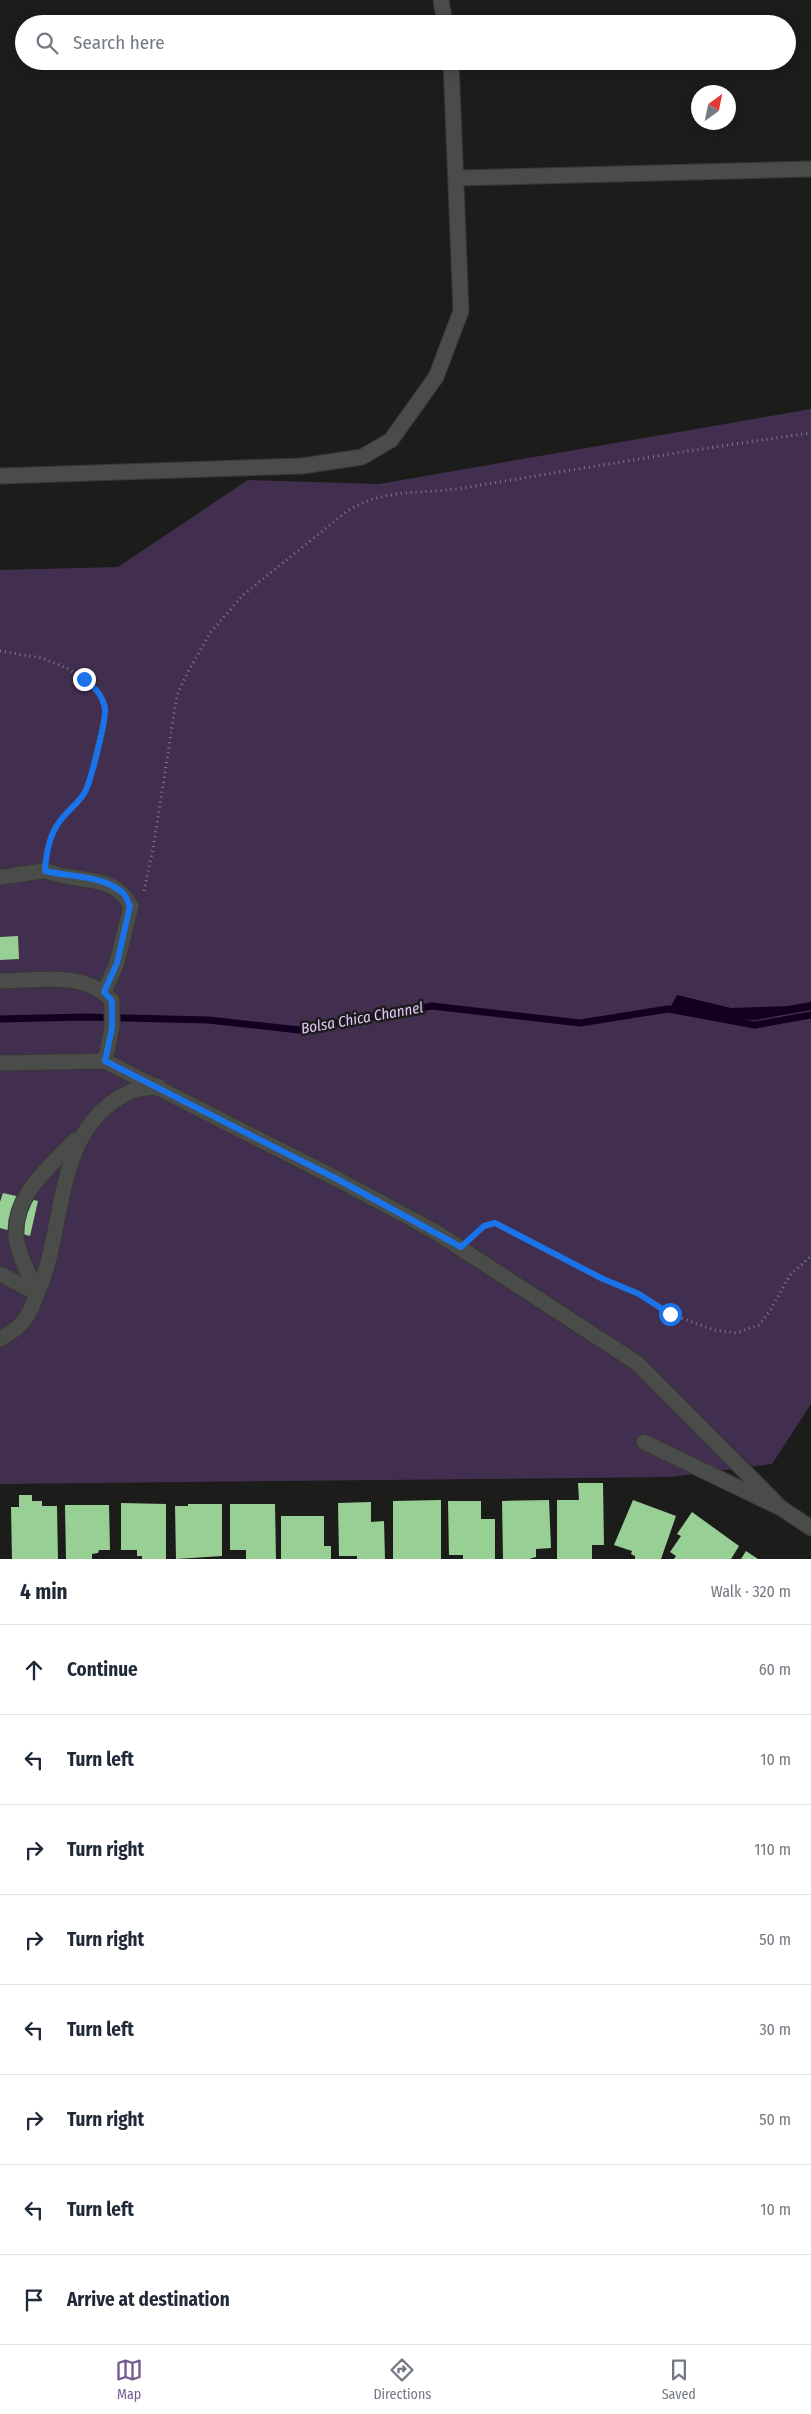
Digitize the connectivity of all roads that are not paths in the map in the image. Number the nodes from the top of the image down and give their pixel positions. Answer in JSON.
{"nodes":[{"id":1,"x":441,"y":0,"type":"edge"},
{"id":2,"x":444,"y":15,"type":"edge"},
{"id":3,"x":451,"y":70,"type":"edge"},
{"id":4,"x":811,"y":169,"type":"edge"},
{"id":5,"x":456,"y":178,"type":"junction"},
{"id":6,"x":0,"y":476,"type":"edge"},
{"id":7,"x":0,"y":877,"type":"edge"},
{"id":8,"x":0,"y":981,"type":"edge"},
{"id":9,"x":108,"y":997,"type":"junction"},
{"id":10,"x":105,"y":1061,"type":"junction"},
{"id":11,"x":0,"y":1063,"type":"edge"},
{"id":12,"x":158,"y":1086,"type":"junction"},
{"id":13,"x":84,"y":1129,"type":"junction"},
{"id":14,"x":0,"y":1274,"type":"edge"},
{"id":15,"x":37,"y":1293,"type":"junction"},
{"id":16,"x":0,"y":1339,"type":"edge"},
{"id":17,"x":644,"y":1442,"type":"dead end"},
{"id":18,"x":781,"y":1508,"type":"junction"},
{"id":19,"x":811,"y":1528,"type":"edge"}],
"edges":[{"from":1,"to":2,"type":"street"},
{"from":3,"to":5,"type":"street"},
{"from":4,"to":5,"type":"street"},
{"from":5,"to":6,"type":"street"},
{"from":7,"to":9,"type":"street"},
{"from":8,"to":9,"type":"street"},
{"from":9,"to":10,"type":"street"},
{"from":10,"to":11,"type":"street"},
{"from":10,"to":12,"type":"street"},
{"from":12,"to":13,"type":"street"},
{"from":12,"to":18,"type":"street"},
{"from":13,"to":15,"type":"street"},
{"from":13,"to":15,"type":"street"},
{"from":14,"to":15,"type":"street"},
{"from":15,"to":16,"type":"street"},
{"from":17,"to":18,"type":"street"},
{"from":18,"to":19,"type":"street"}]}
